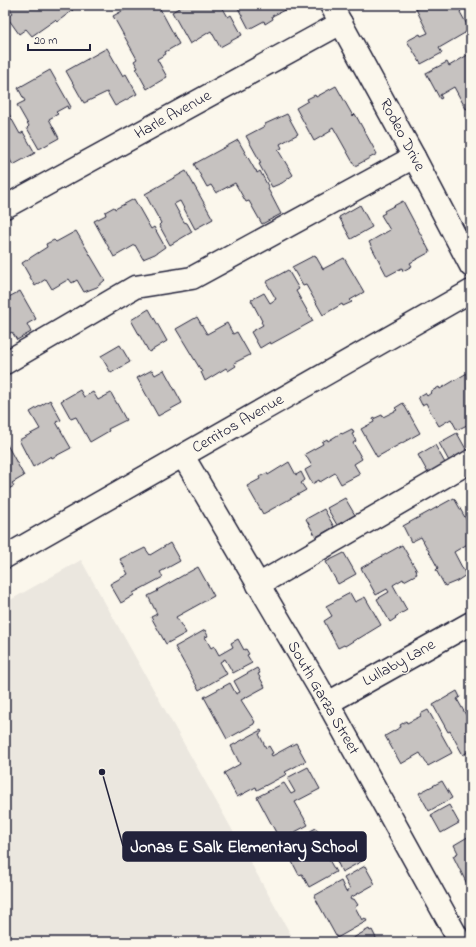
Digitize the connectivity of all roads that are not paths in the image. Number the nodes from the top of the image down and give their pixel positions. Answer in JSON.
{"nodes":[{"id":1,"x":336,"y":14,"type":"edge"},
{"id":2,"x":414,"y":157,"type":"junction"},
{"id":3,"x":5,"y":207,"type":"edge"},
{"id":4,"x":471,"y":266,"type":"edge"},
{"id":5,"x":471,"y":291,"type":"edge"},
{"id":6,"x":5,"y":363,"type":"edge"},
{"id":7,"x":183,"y":456,"type":"junction"},
{"id":8,"x":471,"y":461,"type":"edge"},
{"id":9,"x":5,"y":557,"type":"edge"},
{"id":10,"x":258,"y":585,"type":"junction"},
{"id":11,"x":471,"y":623,"type":"edge"},
{"id":12,"x":328,"y":704,"type":"junction"},
{"id":13,"x":460,"y":942,"type":"edge"}],
"edges":[{"from":1,"to":2,"type":"street","name":"Rodeo Drive"},
{"from":1,"to":3,"type":"street","name":"Harle Avenue"},
{"from":2,"to":4,"type":"street","name":"Rodeo Drive"},
{"from":2,"to":6,"type":"street"},
{"from":5,"to":7,"type":"street","name":"Cerritos Avenue"},
{"from":7,"to":9,"type":"street","name":"Cerritos Avenue"},
{"from":7,"to":10,"type":"street","name":"South Garza Street"},
{"from":8,"to":10,"type":"street"},
{"from":10,"to":12,"type":"street","name":"South Garza Street"},
{"from":11,"to":12,"type":"street","name":"Lullaby Lane"},
{"from":12,"to":13,"type":"street","name":"South Garza Street"}]}
